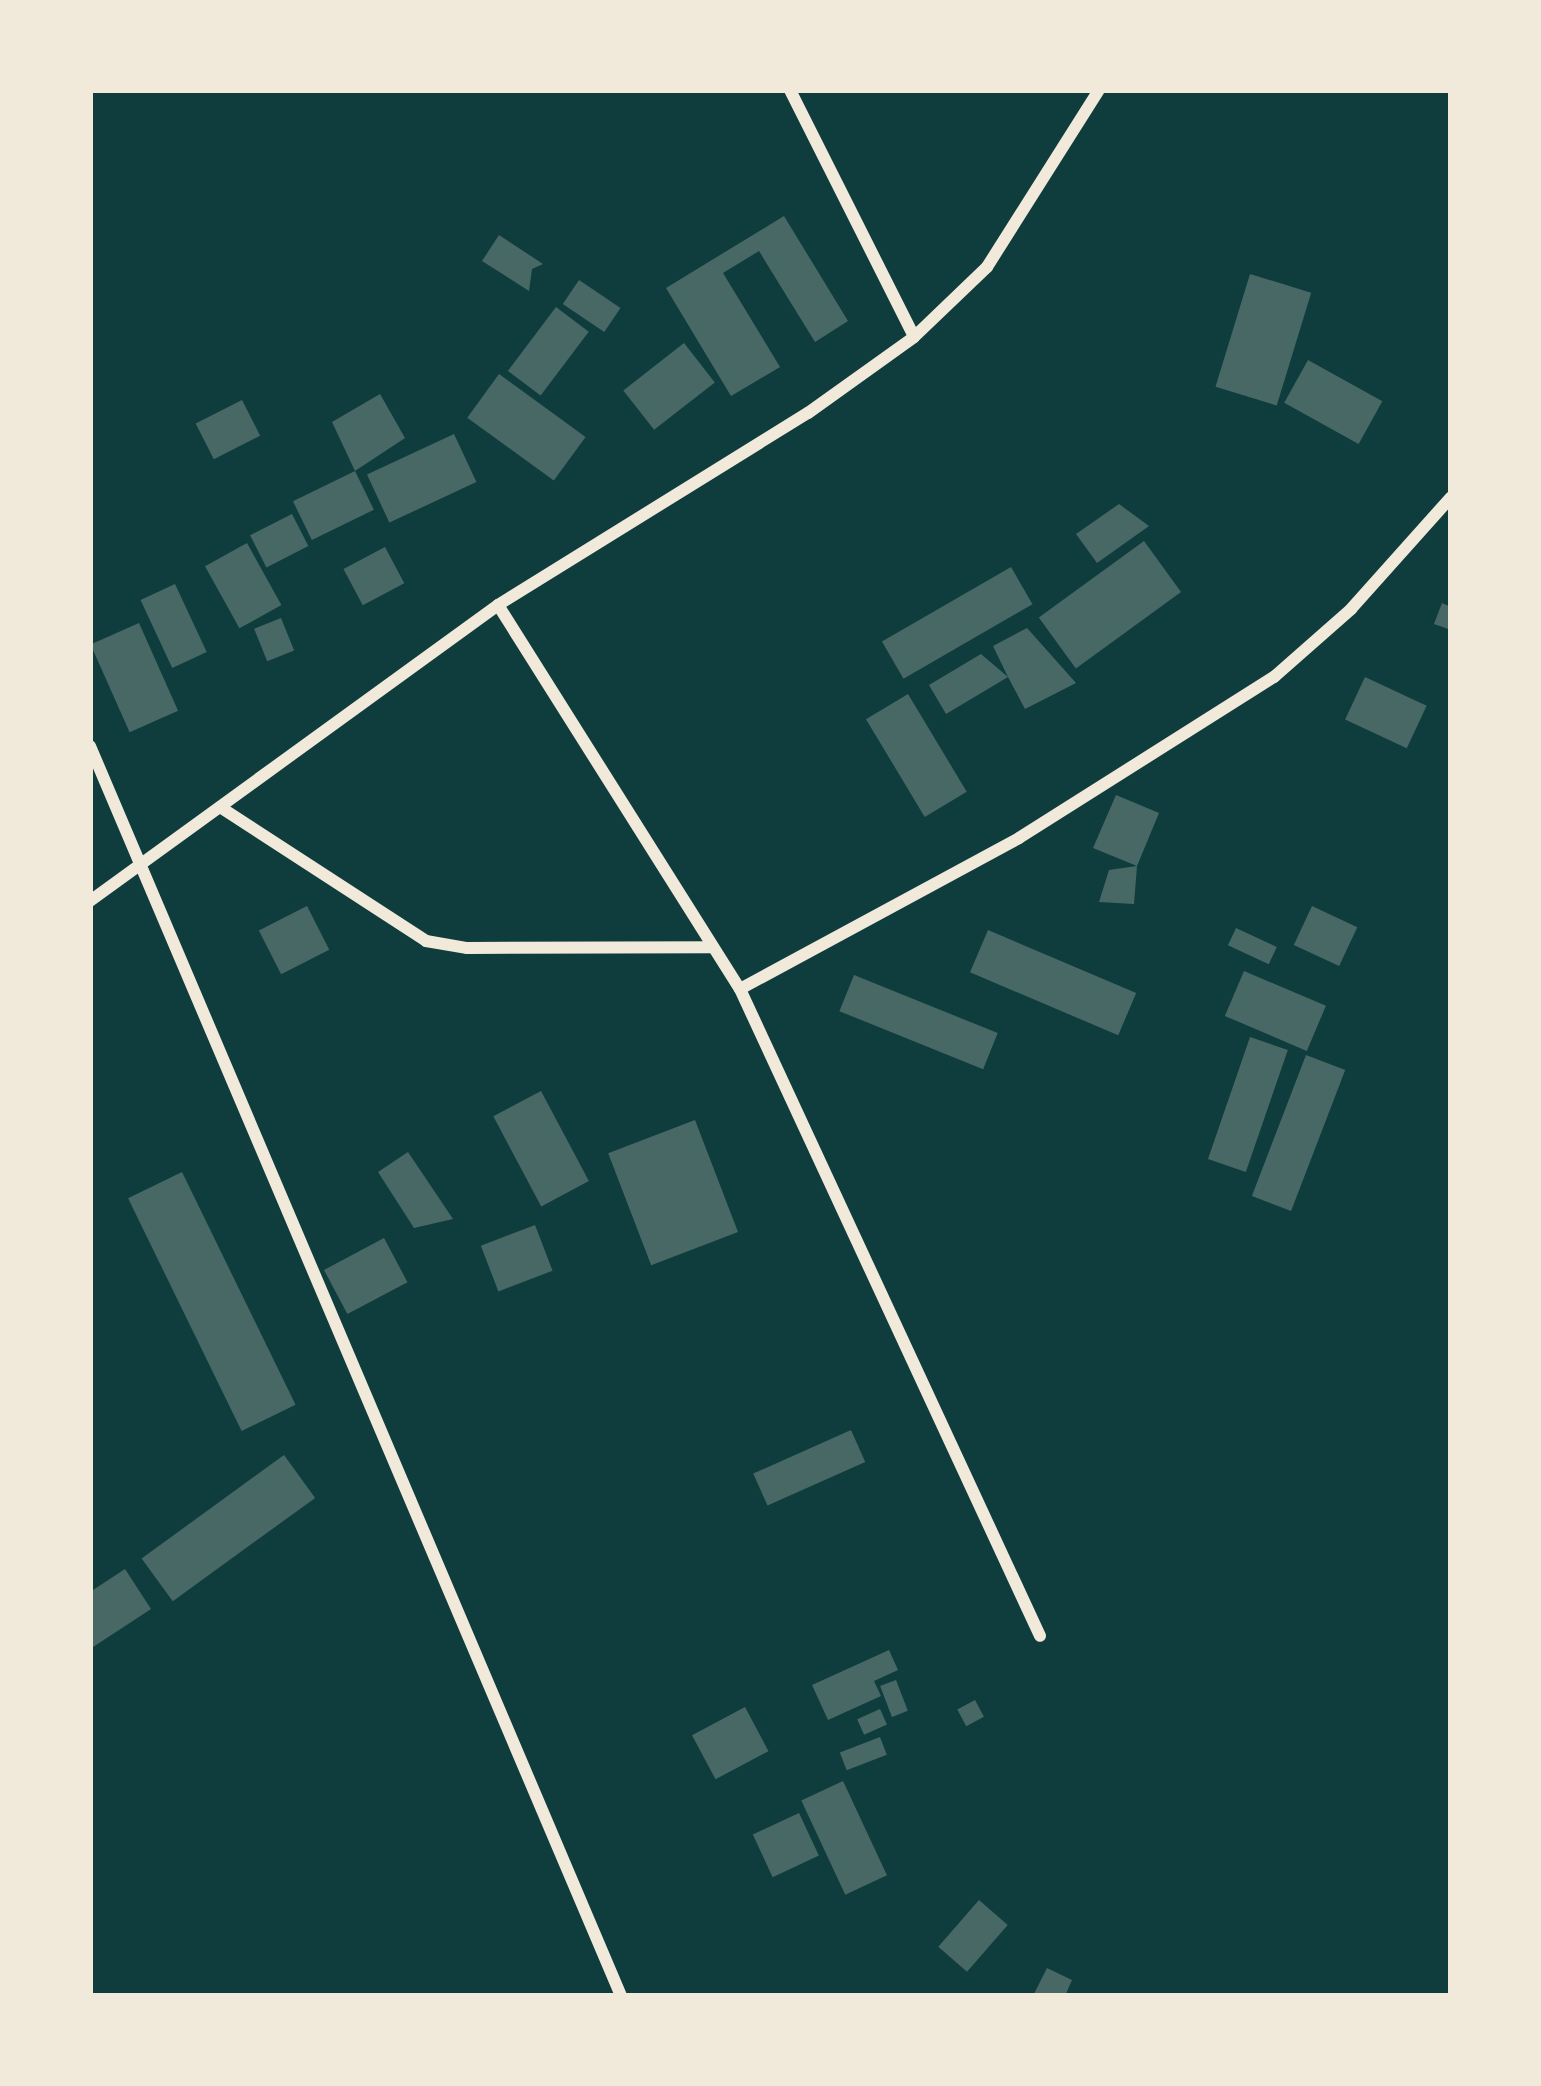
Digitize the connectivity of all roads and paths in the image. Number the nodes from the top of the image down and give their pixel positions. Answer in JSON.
{"nodes":[{"id":1,"x":790,"y":90,"type":"edge"},
{"id":2,"x":1100,"y":90,"type":"edge"},
{"id":3,"x":914,"y":338,"type":"junction"},
{"id":4,"x":1451,"y":497,"type":"edge"},
{"id":5,"x":498,"y":605,"type":"junction"},
{"id":6,"x":90,"y":746,"type":"edge"},
{"id":7,"x":220,"y":807,"type":"junction"},
{"id":8,"x":143,"y":862,"type":"junction"},
{"id":9,"x":90,"y":901,"type":"edge"},
{"id":10,"x":713,"y":947,"type":"junction"},
{"id":11,"x":740,"y":989,"type":"junction"},
{"id":12,"x":1040,"y":1636,"type":"dead end"},
{"id":13,"x":621,"y":1996,"type":"edge"}],
"edges":[{"from":1,"to":3,"type":"street"},
{"from":2,"to":3,"type":"street"},
{"from":3,"to":5,"type":"street"},
{"from":4,"to":11,"type":"street"},
{"from":5,"to":7,"type":"street"},
{"from":5,"to":10,"type":"street"},
{"from":6,"to":8,"type":"street"},
{"from":7,"to":8,"type":"street"},
{"from":7,"to":10,"type":"street"},
{"from":8,"to":9,"type":"street"},
{"from":8,"to":13,"type":"street"},
{"from":10,"to":11,"type":"street"},
{"from":11,"to":12,"type":"street"}]}
